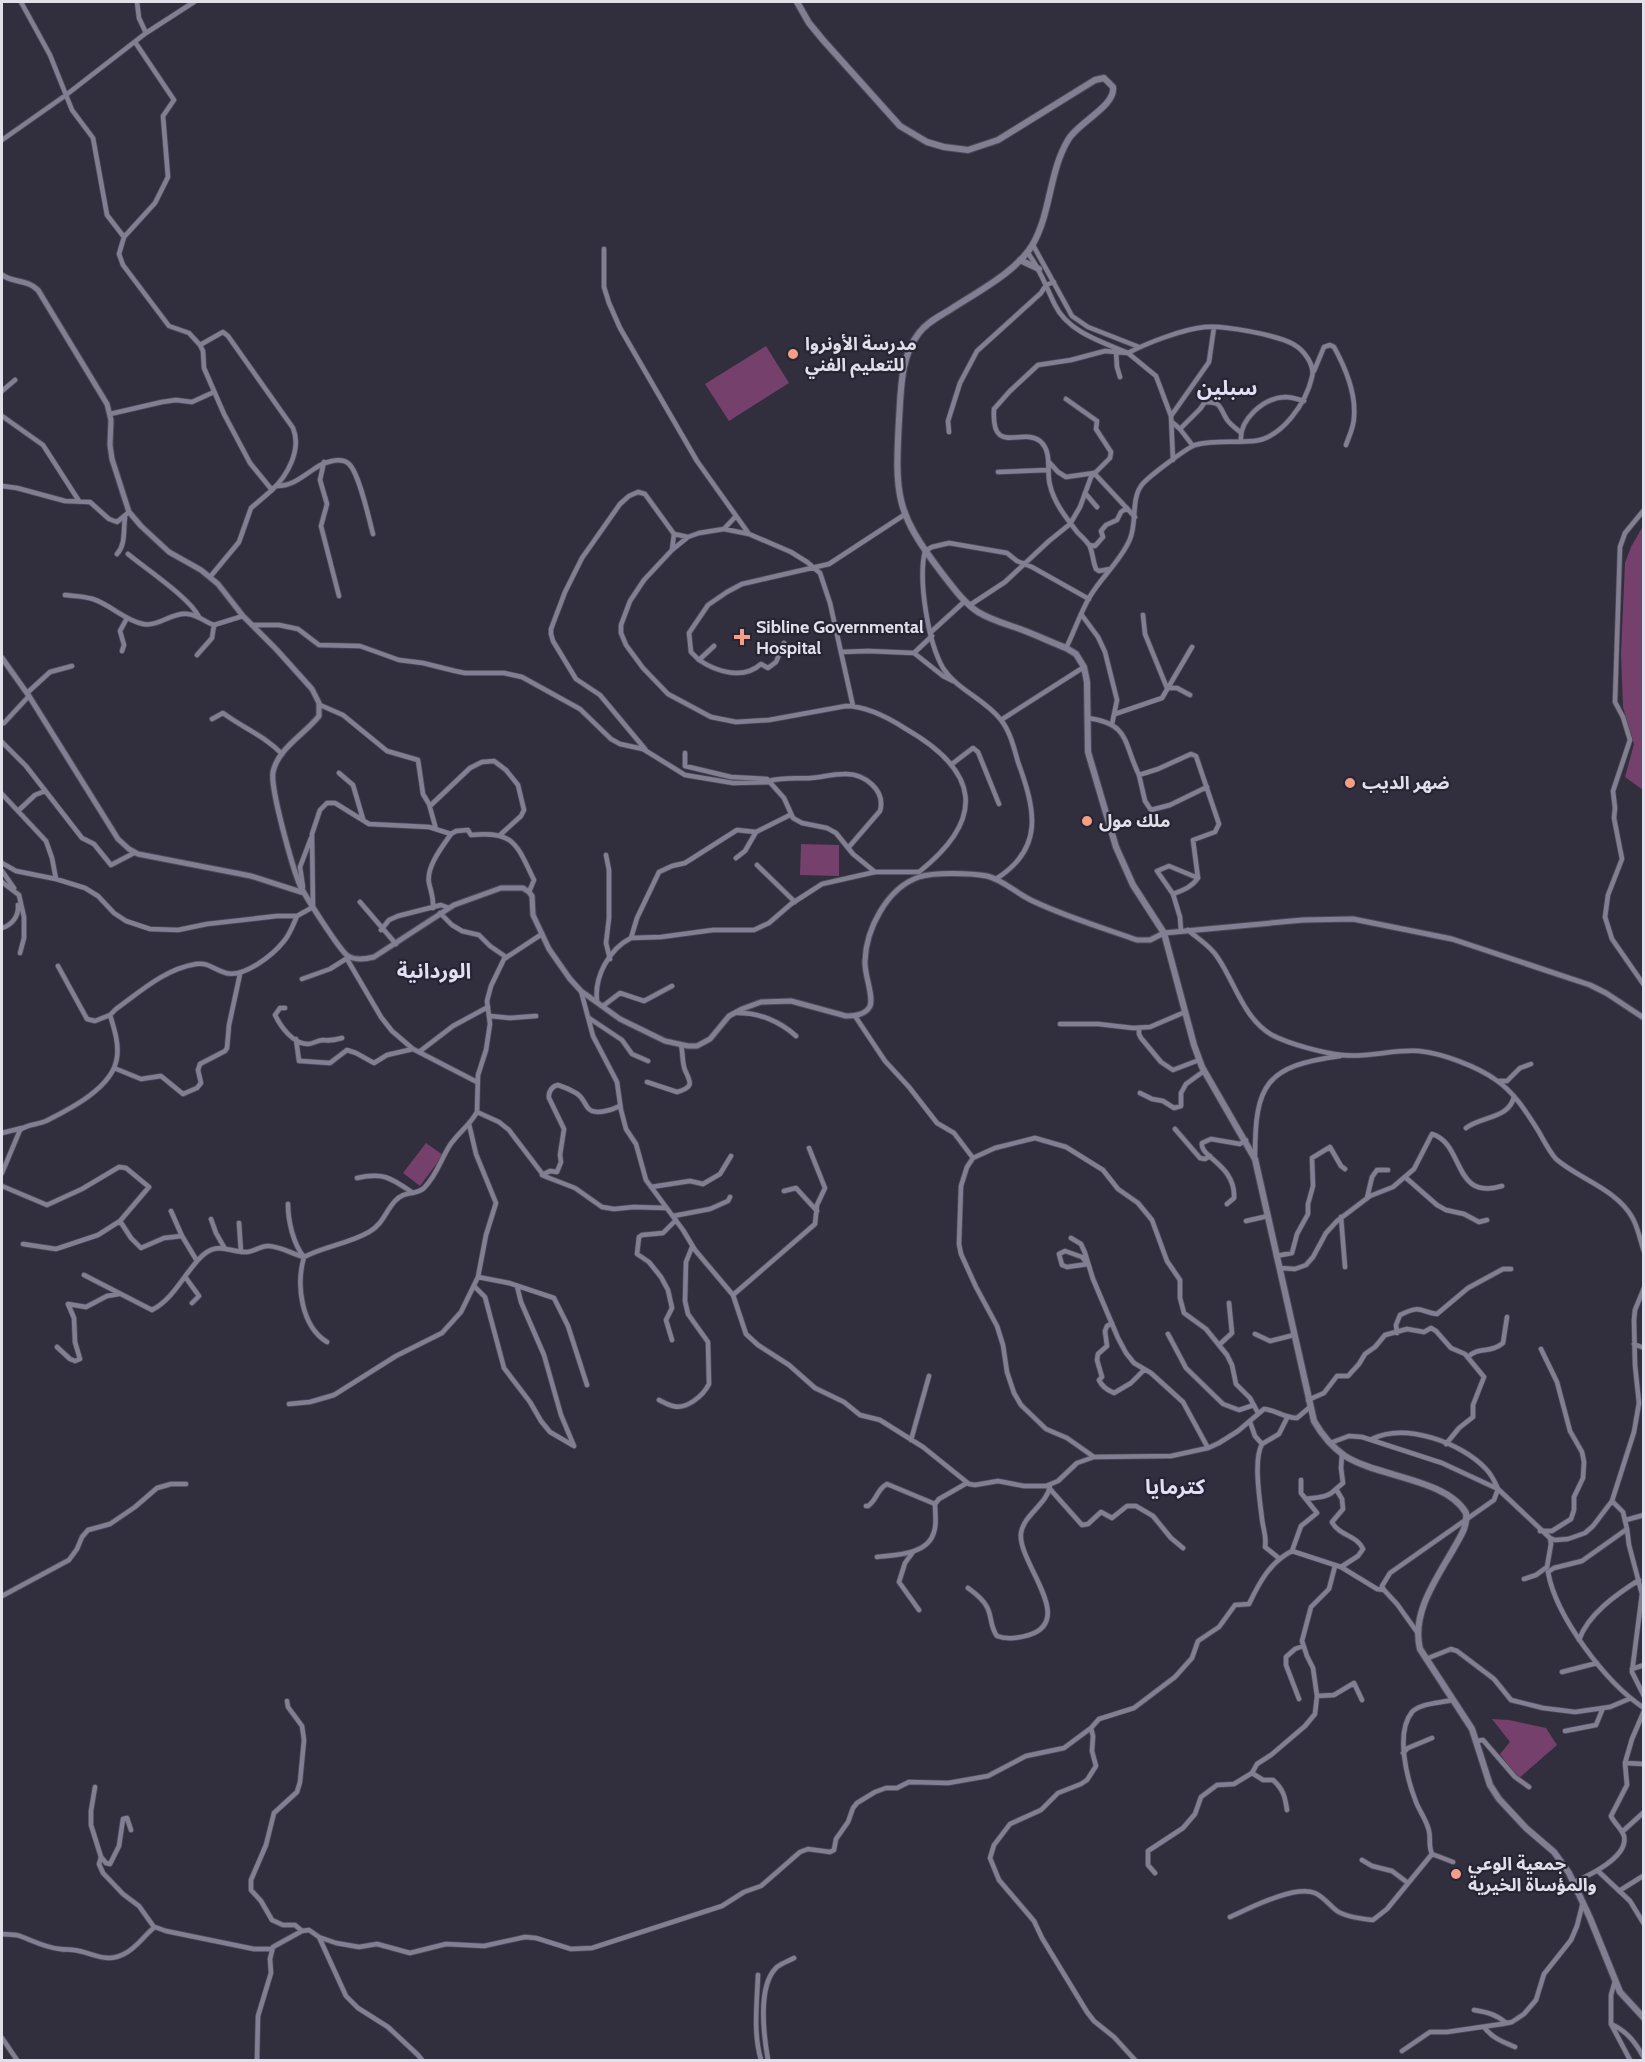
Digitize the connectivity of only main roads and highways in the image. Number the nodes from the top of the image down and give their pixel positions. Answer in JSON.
{"nodes":[{"id":1,"x":797,"y":2,"type":"edge"},
{"id":2,"x":1020,"y":260,"type":"junction"},
{"id":3,"x":1039,"y":269,"type":"road end"},
{"id":4,"x":1644,"y":2018,"type":"edge"}],
"edges":[{"from":1,"to":2,"type":"main road"},
{"from":2,"to":3,"type":"main road"},
{"from":2,"to":4,"type":"main road"}]}
